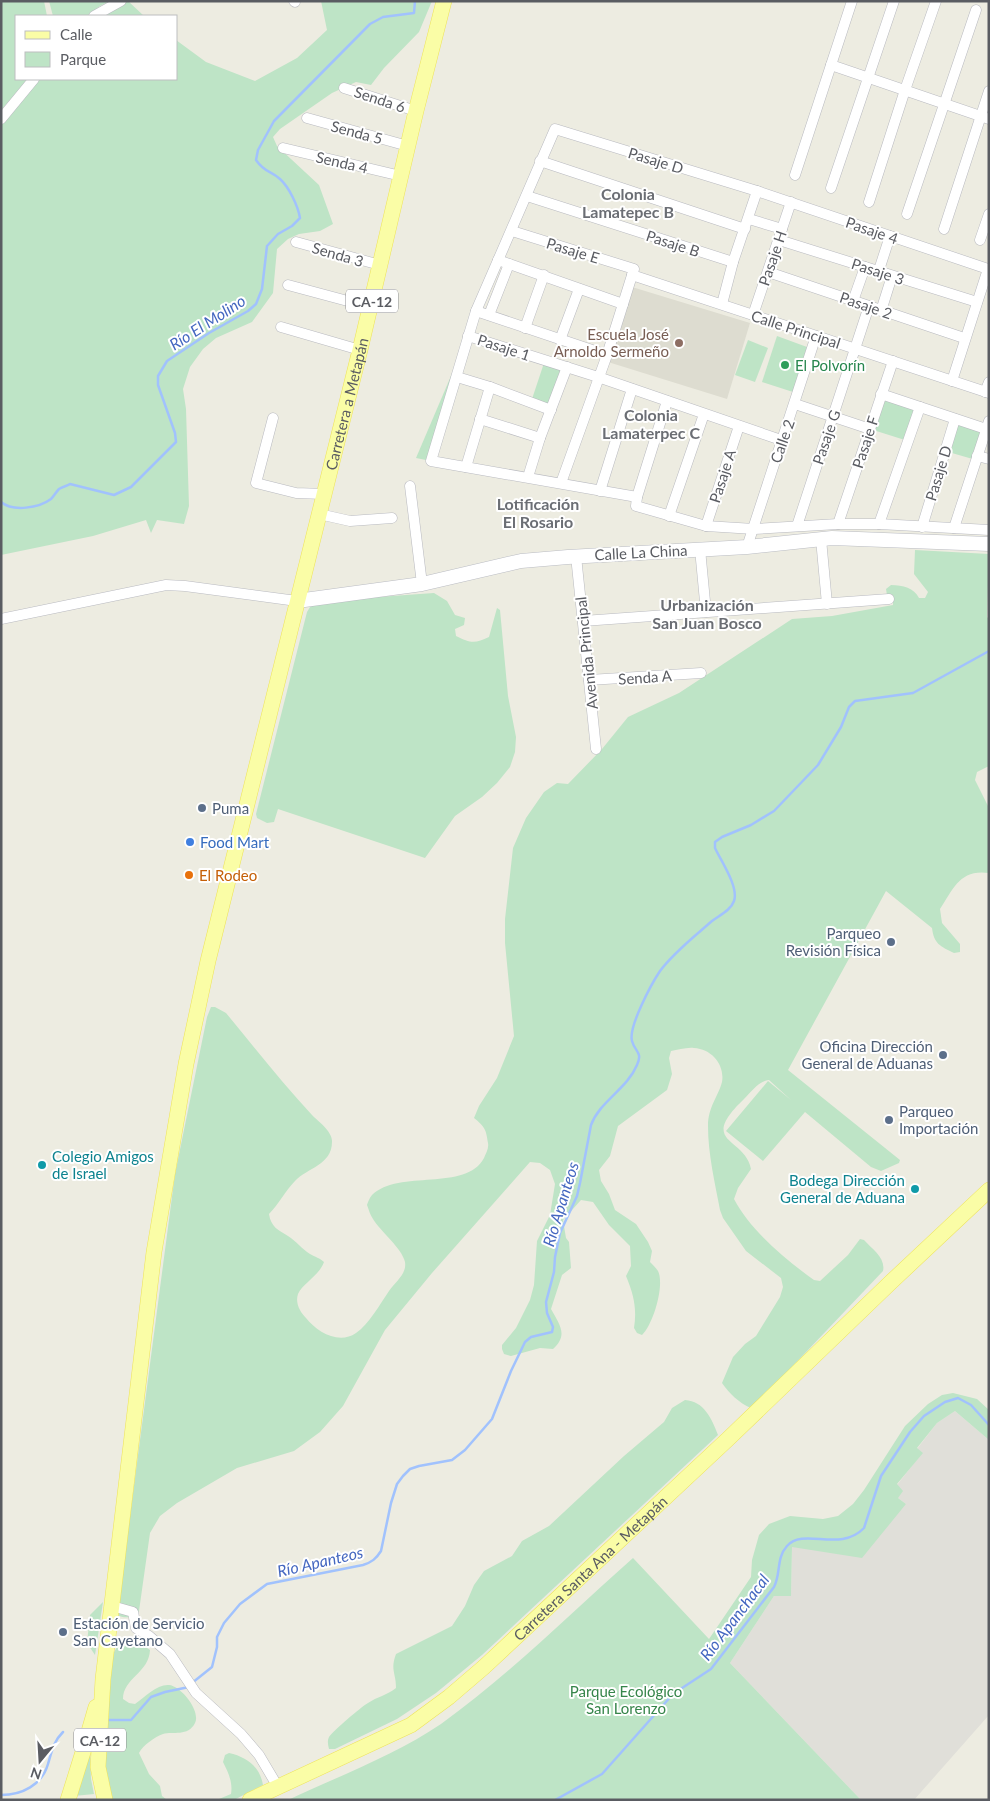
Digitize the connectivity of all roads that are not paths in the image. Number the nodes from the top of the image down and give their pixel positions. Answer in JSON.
{"nodes":[{"id":1,"x":121,"y":1,"type":"edge"},
{"id":2,"x":444,"y":1,"type":"edge"},
{"id":3,"x":852,"y":1,"type":"edge"},
{"id":4,"x":894,"y":1,"type":"edge"},
{"id":5,"x":936,"y":1,"type":"edge"},
{"id":6,"x":976,"y":10,"type":"dead end"},
{"id":7,"x":96,"y":15,"type":"edge"},
{"id":8,"x":831,"y":65,"type":"junction"},
{"id":9,"x":869,"y":78,"type":"junction"},
{"id":10,"x":33,"y":80,"type":"edge"},
{"id":11,"x":344,"y":88,"type":"dead end"},
{"id":12,"x":905,"y":90,"type":"junction"},
{"id":13,"x":989,"y":91,"type":"edge"},
{"id":14,"x":944,"y":103,"type":"junction"},
{"id":15,"x":416,"y":111,"type":"junction"},
{"id":16,"x":985,"y":117,"type":"edge"},
{"id":17,"x":307,"y":118,"type":"dead end"},
{"id":18,"x":1,"y":119,"type":"edge"},
{"id":19,"x":408,"y":146,"type":"junction"},
{"id":20,"x":283,"y":148,"type":"dead end"},
{"id":21,"x":540,"y":161,"type":"junction"},
{"id":22,"x":795,"y":175,"type":"dead end"},
{"id":23,"x":401,"y":176,"type":"junction"},
{"id":24,"x":832,"y":188,"type":"dead end"},
{"id":25,"x":757,"y":191,"type":"junction"},
{"id":26,"x":527,"y":196,"type":"junction"},
{"id":27,"x":791,"y":202,"type":"junction"},
{"id":28,"x":869,"y":202,"type":"dead end"},
{"id":29,"x":907,"y":214,"type":"dead end"},
{"id":30,"x":989,"y":214,"type":"edge"},
{"id":31,"x":747,"y":224,"type":"junction"},
{"id":32,"x":944,"y":228,"type":"dead end"},
{"id":33,"x":512,"y":231,"type":"junction"},
{"id":34,"x":780,"y":234,"type":"junction"},
{"id":35,"x":890,"y":236,"type":"junction"},
{"id":36,"x":980,"y":240,"type":"dead end"},
{"id":37,"x":296,"y":242,"type":"dead end"},
{"id":38,"x":498,"y":260,"type":"junction"},
{"id":39,"x":733,"y":262,"type":"junction"},
{"id":40,"x":509,"y":264,"type":"junction"},
{"id":41,"x":380,"y":265,"type":"junction"},
{"id":42,"x":865,"y":267,"type":"junction"},
{"id":43,"x":988,"y":269,"type":"edge"},
{"id":44,"x":879,"y":270,"type":"junction"},
{"id":45,"x":633,"y":272,"type":"junction"},
{"id":46,"x":768,"y":272,"type":"junction"},
{"id":47,"x":544,"y":275,"type":"junction"},
{"id":48,"x":892,"y":276,"type":"junction"},
{"id":49,"x":288,"y":285,"type":"dead end"},
{"id":50,"x":579,"y":288,"type":"junction"},
{"id":51,"x":982,"y":298,"type":"edge"},
{"id":52,"x":853,"y":301,"type":"junction"},
{"id":53,"x":623,"y":304,"type":"junction"},
{"id":54,"x":722,"y":304,"type":"junction"},
{"id":55,"x":869,"y":306,"type":"junction"},
{"id":56,"x":370,"y":307,"type":"junction"},
{"id":57,"x":476,"y":311,"type":"junction"},
{"id":58,"x":881,"y":311,"type":"junction"},
{"id":59,"x":489,"y":315,"type":"junction"},
{"id":60,"x":753,"y":315,"type":"junction"},
{"id":61,"x":281,"y":327,"type":"dead end"},
{"id":62,"x":525,"y":328,"type":"junction"},
{"id":63,"x":468,"y":336,"type":"junction"},
{"id":64,"x":816,"y":336,"type":"junction"},
{"id":65,"x":964,"y":338,"type":"junction"},
{"id":66,"x":560,"y":340,"type":"junction"},
{"id":67,"x":855,"y":348,"type":"junction"},
{"id":68,"x":360,"y":350,"type":"junction"},
{"id":69,"x":607,"y":356,"type":"junction"},
{"id":70,"x":893,"y":361,"type":"junction"},
{"id":71,"x":567,"y":367,"type":"junction"},
{"id":72,"x":457,"y":377,"type":"junction"},
{"id":73,"x":598,"y":377,"type":"junction"},
{"id":74,"x":952,"y":380,"type":"junction"},
{"id":75,"x":490,"y":387,"type":"junction"},
{"id":76,"x":632,"y":389,"type":"junction"},
{"id":77,"x":988,"y":389,"type":"edge"},
{"id":78,"x":881,"y":394,"type":"junction"},
{"id":79,"x":667,"y":401,"type":"junction"},
{"id":80,"x":795,"y":404,"type":"junction"},
{"id":81,"x":920,"y":407,"type":"junction"},
{"id":82,"x":551,"y":410,"type":"junction"},
{"id":83,"x":704,"y":414,"type":"junction"},
{"id":84,"x":834,"y":417,"type":"junction"},
{"id":85,"x":273,"y":418,"type":"dead end"},
{"id":86,"x":480,"y":419,"type":"junction"},
{"id":87,"x":955,"y":419,"type":"junction"},
{"id":88,"x":987,"y":425,"type":"edge"},
{"id":89,"x":739,"y":426,"type":"junction"},
{"id":90,"x":870,"y":429,"type":"junction"},
{"id":91,"x":540,"y":438,"type":"junction"},
{"id":92,"x":781,"y":440,"type":"junction"},
{"id":93,"x":977,"y":456,"type":"junction"},
{"id":94,"x":989,"y":459,"type":"edge"},
{"id":95,"x":466,"y":467,"type":"junction"},
{"id":96,"x":528,"y":478,"type":"junction"},
{"id":97,"x":561,"y":483,"type":"junction"},
{"id":98,"x":410,"y":486,"type":"dead end"},
{"id":99,"x":600,"y":490,"type":"junction"},
{"id":100,"x":324,"y":494,"type":"junction"},
{"id":101,"x":637,"y":497,"type":"junction"},
{"id":102,"x":320,"y":514,"type":"junction"},
{"id":103,"x":669,"y":516,"type":"junction"},
{"id":104,"x":392,"y":518,"type":"dead end"},
{"id":105,"x":838,"y":524,"type":"junction"},
{"id":106,"x":879,"y":524,"type":"junction"},
{"id":107,"x":706,"y":526,"type":"junction"},
{"id":108,"x":796,"y":526,"type":"junction"},
{"id":109,"x":922,"y":527,"type":"junction"},
{"id":110,"x":954,"y":528,"type":"junction"},
{"id":111,"x":754,"y":530,"type":"junction"},
{"id":112,"x":989,"y":530,"type":"edge"},
{"id":113,"x":821,"y":539,"type":"junction"},
{"id":114,"x":989,"y":544,"type":"edge"},
{"id":115,"x":747,"y":547,"type":"junction"},
{"id":116,"x":700,"y":549,"type":"junction"},
{"id":117,"x":576,"y":556,"type":"junction"},
{"id":118,"x":422,"y":584,"type":"junction"},
{"id":119,"x":888,"y":599,"type":"dead end"},
{"id":120,"x":297,"y":600,"type":"junction"},
{"id":121,"x":827,"y":604,"type":"junction"},
{"id":122,"x":706,"y":612,"type":"junction"},
{"id":123,"x":1,"y":619,"type":"edge"},
{"id":124,"x":582,"y":621,"type":"junction"},
{"id":125,"x":701,"y":673,"type":"dead end"},
{"id":126,"x":589,"y":680,"type":"junction"},
{"id":127,"x":596,"y":750,"type":"dead end"},
{"id":128,"x":989,"y":1190,"type":"edge"},
{"id":129,"x":112,"y":1606,"type":"junction"},
{"id":130,"x":103,"y":1679,"type":"junction"},
{"id":131,"x":278,"y":1787,"type":"junction"},
{"id":132,"x":68,"y":1800,"type":"edge"},
{"id":133,"x":105,"y":1800,"type":"edge"},
{"id":134,"x":250,"y":1800,"type":"edge"}],
"edges":[{"from":1,"to":7,"type":"street"},
{"from":2,"to":15,"type":"main road","name":"Carretera a Metapán","number":"CA-12"},
{"from":3,"to":8,"type":"street"},
{"from":4,"to":9,"type":"street"},
{"from":5,"to":12,"type":"street"},
{"from":6,"to":14,"type":"street"},
{"from":8,"to":9,"type":"street"},
{"from":8,"to":22,"type":"street"},
{"from":9,"to":12,"type":"street"},
{"from":9,"to":24,"type":"street"},
{"from":10,"to":18,"type":"street"},
{"from":11,"to":15,"type":"street","name":"Senda 6"},
{"from":12,"to":14,"type":"street"},
{"from":12,"to":28,"type":"street"},
{"from":13,"to":16,"type":"street"},
{"from":14,"to":16,"type":"street"},
{"from":14,"to":29,"type":"street"},
{"from":15,"to":19,"type":"main road","name":"Carretera a Metapán","number":"CA-12"},
{"from":16,"to":32,"type":"street"},
{"from":17,"to":19,"type":"street","name":"Senda 5"},
{"from":19,"to":23,"type":"main road","name":"Carretera a Metapán","number":"CA-12"},
{"from":20,"to":23,"type":"street","name":"Senda 4"},
{"from":21,"to":25,"type":"street","name":"Pasaje D"},
{"from":21,"to":26,"type":"street"},
{"from":21,"to":31,"type":"street","name":"Pasaje 3"},
{"from":23,"to":41,"type":"main road","name":"Carretera a Metapán","number":"CA-12"},
{"from":25,"to":27,"type":"street","name":"Pasaje 4"},
{"from":25,"to":31,"type":"street"},
{"from":26,"to":33,"type":"street"},
{"from":26,"to":39,"type":"street","name":"Pasaje B"},
{"from":27,"to":34,"type":"street","name":"Pasaje H"},
{"from":27,"to":35,"type":"street","name":"Pasaje 4"},
{"from":30,"to":36,"type":"street"},
{"from":31,"to":34,"type":"street","name":"Pasaje 3"},
{"from":31,"to":39,"type":"street"},
{"from":33,"to":38,"type":"street"},
{"from":33,"to":45,"type":"street","name":"Pasaje E"},
{"from":34,"to":42,"type":"street","name":"Pasaje 3"},
{"from":34,"to":46,"type":"street","name":"Pasaje H"},
{"from":35,"to":43,"type":"street","name":"Pasaje 4"},
{"from":35,"to":44,"type":"street"},
{"from":37,"to":41,"type":"street","name":"Senda 3"},
{"from":38,"to":40,"type":"street"},
{"from":38,"to":57,"type":"street"},
{"from":39,"to":54,"type":"street"},
{"from":40,"to":47,"type":"street"},
{"from":40,"to":59,"type":"street"},
{"from":41,"to":56,"type":"main road","name":"Carretera a Metapán","number":"CA-12"},
{"from":42,"to":44,"type":"street","name":"Pasaje 3"},
{"from":42,"to":52,"type":"street"},
{"from":43,"to":51,"type":"street"},
{"from":44,"to":48,"type":"street","name":"Pasaje 3"},
{"from":45,"to":53,"type":"street"},
{"from":45,"to":54,"type":"street","name":"Calle Principal"},
{"from":46,"to":52,"type":"street","name":"Pasaje 2"},
{"from":46,"to":60,"type":"street","name":"Pasaje H"},
{"from":47,"to":50,"type":"street"},
{"from":47,"to":62,"type":"street"},
{"from":48,"to":51,"type":"street","name":"Pasaje 3"},
{"from":48,"to":58,"type":"street"},
{"from":49,"to":56,"type":"street"},
{"from":50,"to":53,"type":"street"},
{"from":50,"to":66,"type":"street"},
{"from":51,"to":65,"type":"street"},
{"from":52,"to":55,"type":"street","name":"Pasaje 2"},
{"from":53,"to":69,"type":"street"},
{"from":54,"to":60,"type":"street","name":"Calle Principal"},
{"from":55,"to":58,"type":"street","name":"Pasaje 2"},
{"from":55,"to":67,"type":"street"},
{"from":56,"to":68,"type":"main road","name":"Carretera a Metapán","number":"CA-12"},
{"from":57,"to":59,"type":"street"},
{"from":57,"to":63,"type":"street"},
{"from":58,"to":65,"type":"street","name":"Pasaje 2"},
{"from":59,"to":62,"type":"street"},
{"from":60,"to":64,"type":"street","name":"Calle Principal"},
{"from":61,"to":68,"type":"street"},
{"from":62,"to":66,"type":"street"},
{"from":63,"to":71,"type":"street","name":"Pasaje 1"},
{"from":63,"to":72,"type":"street"},
{"from":64,"to":67,"type":"street","name":"Calle Principal"},
{"from":64,"to":80,"type":"street","name":"Calle 2"},
{"from":65,"to":74,"type":"street"},
{"from":66,"to":69,"type":"street"},
{"from":67,"to":70,"type":"street","name":"Calle Principal"},
{"from":67,"to":84,"type":"street","name":"Pasaje G"},
{"from":68,"to":100,"type":"main road","name":"Carretera a Metapán","number":"CA-12"},
{"from":69,"to":73,"type":"street"},
{"from":70,"to":74,"type":"street","name":"Calle Principal"},
{"from":70,"to":78,"type":"street","name":"Pasaje F"},
{"from":71,"to":73,"type":"street","name":"Pasaje 1"},
{"from":71,"to":82,"type":"street"},
{"from":72,"to":75,"type":"street"},
{"from":72,"to":95,"type":"street"},
{"from":73,"to":76,"type":"street","name":"Pasaje 1"},
{"from":73,"to":97,"type":"street"},
{"from":74,"to":77,"type":"street","name":"Calle Principal"},
{"from":75,"to":82,"type":"street"},
{"from":75,"to":86,"type":"street"},
{"from":76,"to":79,"type":"street","name":"Pasaje 1"},
{"from":76,"to":99,"type":"street"},
{"from":78,"to":81,"type":"street"},
{"from":78,"to":90,"type":"street","name":"Pasaje F"},
{"from":79,"to":83,"type":"street","name":"Pasaje 1"},
{"from":79,"to":101,"type":"street"},
{"from":80,"to":84,"type":"street"},
{"from":80,"to":92,"type":"street","name":"Calle 2"},
{"from":81,"to":87,"type":"street"},
{"from":81,"to":106,"type":"street"},
{"from":82,"to":91,"type":"street"},
{"from":83,"to":89,"type":"street","name":"Pasaje 1"},
{"from":83,"to":103,"type":"street"},
{"from":84,"to":90,"type":"street"},
{"from":84,"to":108,"type":"street","name":"Pasaje G"},
{"from":85,"to":100,"type":"street"},
{"from":86,"to":91,"type":"street"},
{"from":86,"to":95,"type":"street"},
{"from":87,"to":88,"type":"street"},
{"from":87,"to":109,"type":"street","name":"Pasaje D"},
{"from":88,"to":93,"type":"street"},
{"from":89,"to":92,"type":"street","name":"Pasaje 1"},
{"from":89,"to":107,"type":"street","name":"Pasaje A"},
{"from":90,"to":105,"type":"street","name":"Pasaje F"},
{"from":91,"to":96,"type":"street"},
{"from":92,"to":111,"type":"street","name":"Calle 2"},
{"from":93,"to":94,"type":"street"},
{"from":93,"to":110,"type":"street"},
{"from":95,"to":96,"type":"street"},
{"from":96,"to":97,"type":"street"},
{"from":97,"to":99,"type":"street"},
{"from":98,"to":118,"type":"street"},
{"from":99,"to":101,"type":"street"},
{"from":100,"to":102,"type":"main road","name":"Carretera a Metapán","number":"CA-12"},
{"from":101,"to":103,"type":"street"},
{"from":102,"to":104,"type":"street"},
{"from":102,"to":120,"type":"main road","name":"Carretera a Metapán","number":"CA-12"},
{"from":103,"to":107,"type":"street"},
{"from":105,"to":106,"type":"street"},
{"from":105,"to":108,"type":"street"},
{"from":106,"to":109,"type":"street"},
{"from":107,"to":111,"type":"street"},
{"from":108,"to":111,"type":"street"},
{"from":109,"to":110,"type":"street"},
{"from":110,"to":112,"type":"street"},
{"from":111,"to":115,"type":"street","name":"Calle 2"},
{"from":113,"to":114,"type":"main road","name":"Calle La China"},
{"from":113,"to":115,"type":"main road","name":"Calle La China"},
{"from":113,"to":121,"type":"street"},
{"from":115,"to":116,"type":"main road","name":"Calle La China"},
{"from":116,"to":117,"type":"main road","name":"Calle La China"},
{"from":116,"to":122,"type":"street"},
{"from":117,"to":118,"type":"main road","name":"Calle La China"},
{"from":117,"to":124,"type":"street","name":"Avenida Principal"},
{"from":118,"to":120,"type":"main road","name":"Calle La China"},
{"from":119,"to":121,"type":"street"},
{"from":120,"to":123,"type":"street"},
{"from":120,"to":129,"type":"main road","number":"CA-12"},
{"from":121,"to":122,"type":"street"},
{"from":122,"to":124,"type":"street"},
{"from":124,"to":126,"type":"street","name":"Avenida Principal"},
{"from":125,"to":126,"type":"street","name":"Senda A"},
{"from":126,"to":127,"type":"street","name":"Avenida Principal"},
{"from":128,"to":131,"type":"main road","name":"Carretera Santa Ana - Metapán"},
{"from":129,"to":130,"type":"main road","number":"CA-12"},
{"from":129,"to":131,"type":"street"},
{"from":130,"to":132,"type":"main road","number":"CA-12"},
{"from":130,"to":133,"type":"main road","number":"CA-12"},
{"from":131,"to":134,"type":"main road","name":"Carretera Santa Ana - Metapán"}]}
